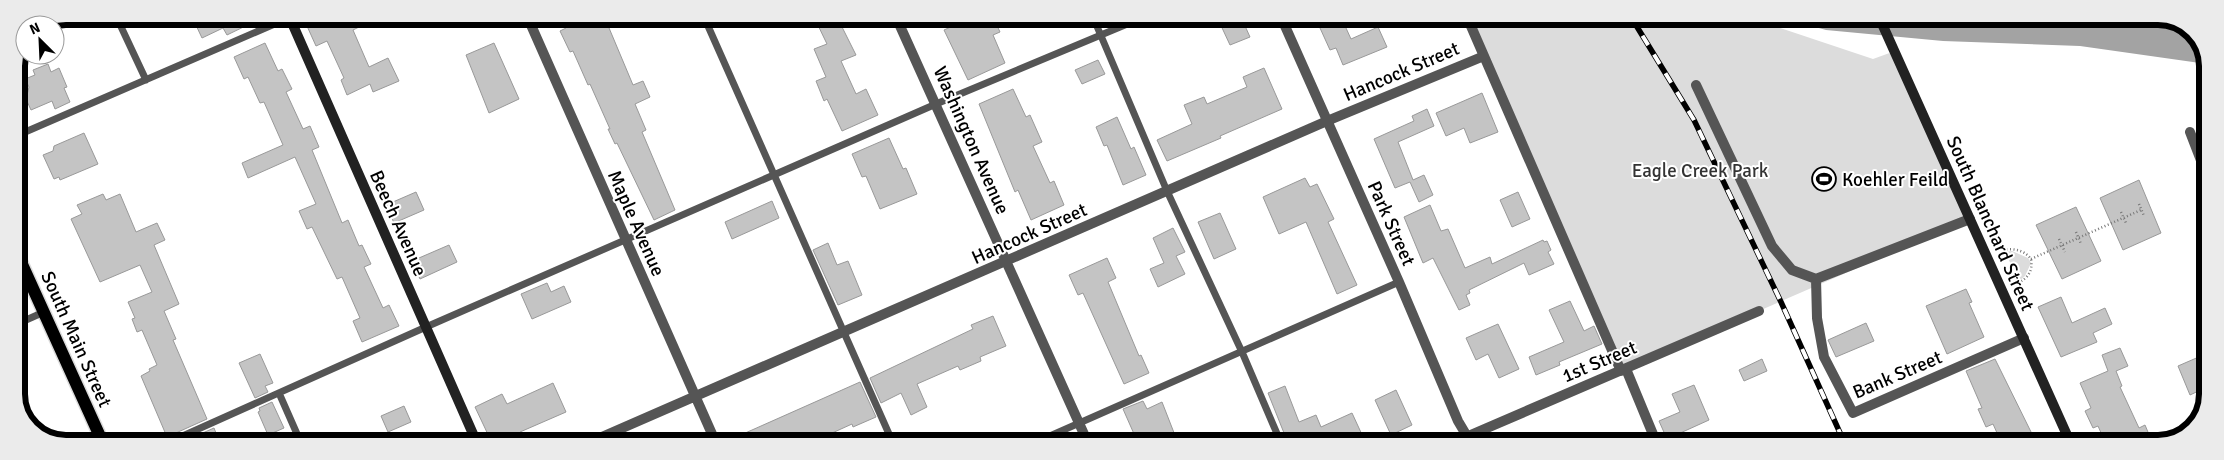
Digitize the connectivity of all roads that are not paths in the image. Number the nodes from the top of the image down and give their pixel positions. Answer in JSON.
{"nodes":[{"id":1,"x":120,"y":25,"type":"edge"},
{"id":2,"x":272,"y":25,"type":"edge"},
{"id":3,"x":294,"y":25,"type":"edge"},
{"id":4,"x":532,"y":25,"type":"edge"},
{"id":5,"x":708,"y":25,"type":"edge"},
{"id":6,"x":900,"y":25,"type":"edge"},
{"id":7,"x":1096,"y":25,"type":"edge"},
{"id":8,"x":1126,"y":25,"type":"edge"},
{"id":9,"x":1285,"y":25,"type":"edge"},
{"id":10,"x":1471,"y":25,"type":"edge"},
{"id":11,"x":1883,"y":25,"type":"edge"},
{"id":12,"x":1101,"y":36,"type":"junction"},
{"id":13,"x":1484,"y":56,"type":"junction"},
{"id":14,"x":146,"y":80,"type":"junction"},
{"id":15,"x":1696,"y":85,"type":"dead end"},
{"id":16,"x":936,"y":104,"type":"junction"},
{"id":17,"x":1327,"y":121,"type":"junction"},
{"id":18,"x":25,"y":132,"type":"edge"},
{"id":19,"x":2190,"y":132,"type":"dead end"},
{"id":20,"x":2199,"y":155,"type":"edge"},
{"id":21,"x":775,"y":175,"type":"junction"},
{"id":22,"x":1167,"y":191,"type":"junction"},
{"id":23,"x":1970,"y":219,"type":"junction"},
{"id":24,"x":626,"y":240,"type":"junction"},
{"id":25,"x":1007,"y":261,"type":"junction"},
{"id":26,"x":25,"y":271,"type":"edge"},
{"id":27,"x":1816,"y":279,"type":"junction"},
{"id":28,"x":1399,"y":282,"type":"junction"},
{"id":29,"x":1759,"y":311,"type":"dead end"},
{"id":30,"x":44,"y":312,"type":"junction"},
{"id":31,"x":25,"y":320,"type":"edge"},
{"id":32,"x":426,"y":327,"type":"junction"},
{"id":33,"x":844,"y":332,"type":"junction"},
{"id":34,"x":2024,"y":338,"type":"junction"},
{"id":35,"x":1242,"y":352,"type":"junction"},
{"id":36,"x":1624,"y":370,"type":"junction"},
{"id":37,"x":280,"y":392,"type":"junction"},
{"id":38,"x":696,"y":397,"type":"junction"},
{"id":39,"x":1079,"y":424,"type":"junction"},
{"id":40,"x":99,"y":435,"type":"edge"},
{"id":41,"x":185,"y":435,"type":"edge"},
{"id":42,"x":298,"y":435,"type":"edge"},
{"id":43,"x":473,"y":435,"type":"edge"},
{"id":44,"x":607,"y":435,"type":"edge"},
{"id":45,"x":713,"y":435,"type":"edge"},
{"id":46,"x":889,"y":435,"type":"edge"},
{"id":47,"x":1053,"y":435,"type":"edge"},
{"id":48,"x":1084,"y":435,"type":"edge"},
{"id":49,"x":1278,"y":435,"type":"edge"},
{"id":50,"x":1467,"y":435,"type":"edge"},
{"id":51,"x":1481,"y":435,"type":"edge"},
{"id":52,"x":1653,"y":435,"type":"edge"},
{"id":53,"x":2067,"y":435,"type":"edge"}],
"edges":[{"from":1,"to":14,"type":"lane"},
{"from":2,"to":14,"type":"lane"},
{"from":3,"to":32,"type":"street","name":"Beech Avenue"},
{"from":4,"to":24,"type":"street","name":"Maple Avenue"},
{"from":5,"to":21,"type":"lane"},
{"from":6,"to":16,"type":"street","name":"Washington Avenue"},
{"from":7,"to":12,"type":"lane"},
{"from":8,"to":12,"type":"lane"},
{"from":9,"to":17,"type":"street","name":"Park Street"},
{"from":10,"to":13,"type":"street"},
{"from":11,"to":23,"type":"street","name":"South Blanchard Street"},
{"from":12,"to":16,"type":"lane"},
{"from":12,"to":22,"type":"lane"},
{"from":13,"to":17,"type":"street","name":"Hancock Street"},
{"from":13,"to":36,"type":"street"},
{"from":14,"to":18,"type":"lane"},
{"from":15,"to":27,"type":"street"},
{"from":16,"to":21,"type":"lane"},
{"from":16,"to":25,"type":"street","name":"Washington Avenue"},
{"from":17,"to":22,"type":"street","name":"Hancock Street"},
{"from":17,"to":28,"type":"street","name":"Park Street"},
{"from":19,"to":20,"type":"street"},
{"from":21,"to":24,"type":"lane"},
{"from":21,"to":33,"type":"lane"},
{"from":22,"to":25,"type":"street","name":"Hancock Street"},
{"from":22,"to":35,"type":"lane"},
{"from":23,"to":27,"type":"street"},
{"from":23,"to":34,"type":"street","name":"South Blanchard Street"},
{"from":24,"to":32,"type":"lane"},
{"from":24,"to":38,"type":"street","name":"Maple Avenue"},
{"from":25,"to":33,"type":"street","name":"Hancock Street"},
{"from":25,"to":39,"type":"street","name":"Washington Avenue"},
{"from":26,"to":30,"type":"main road","name":"South Main Street"},
{"from":27,"to":34,"type":"street","name":"Bank Street"},
{"from":28,"to":35,"type":"lane"},
{"from":28,"to":50,"type":"street","name":"Park Street"},
{"from":29,"to":36,"type":"street","name":"1st Street"},
{"from":30,"to":31,"type":"lane"},
{"from":30,"to":40,"type":"main road","name":"South Main Street"},
{"from":32,"to":37,"type":"lane"},
{"from":32,"to":43,"type":"street","name":"Beech Avenue"},
{"from":33,"to":38,"type":"street","name":"Hancock Street"},
{"from":33,"to":46,"type":"lane"},
{"from":34,"to":53,"type":"street","name":"South Blanchard Street"},
{"from":35,"to":39,"type":"lane"},
{"from":35,"to":49,"type":"lane"},
{"from":36,"to":51,"type":"street","name":"1st Street"},
{"from":36,"to":52,"type":"street"},
{"from":37,"to":41,"type":"lane"},
{"from":37,"to":42,"type":"lane"},
{"from":38,"to":44,"type":"street","name":"Hancock Street"},
{"from":38,"to":45,"type":"street","name":"Maple Avenue"},
{"from":39,"to":47,"type":"lane"},
{"from":39,"to":48,"type":"street","name":"Washington Avenue"}]}
